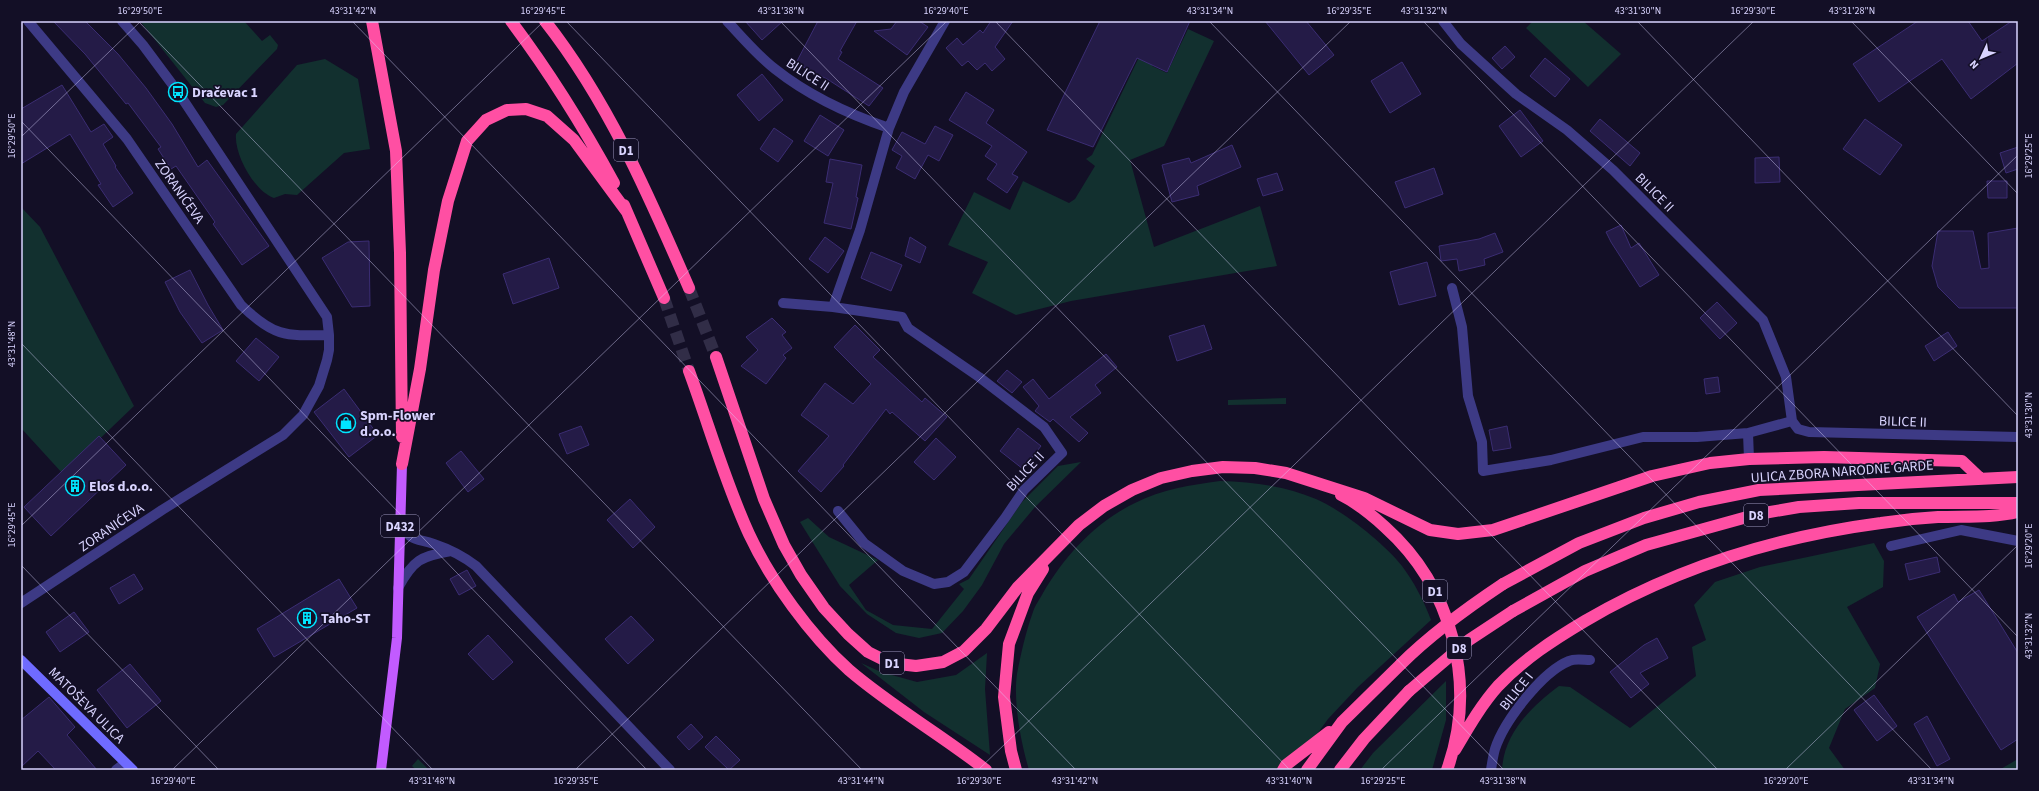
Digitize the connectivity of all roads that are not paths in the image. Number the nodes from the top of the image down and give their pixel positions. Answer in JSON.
{"nodes":[{"id":1,"x":28,"y":21,"type":"edge"},
{"id":2,"x":122,"y":21,"type":"edge"},
{"id":3,"x":372,"y":21,"type":"edge"},
{"id":4,"x":511,"y":21,"type":"edge"},
{"id":5,"x":545,"y":21,"type":"edge"},
{"id":6,"x":727,"y":21,"type":"edge"},
{"id":7,"x":945,"y":21,"type":"edge"},
{"id":8,"x":1443,"y":21,"type":"edge"},
{"id":9,"x":889,"y":128,"type":"junction"},
{"id":10,"x":627,"y":212,"type":"junction"},
{"id":11,"x":689,"y":288,"type":"tunnel mouth"},
{"id":12,"x":1452,"y":288,"type":"dead end"},
{"id":13,"x":664,"y":298,"type":"tunnel mouth"},
{"id":14,"x":783,"y":304,"type":"dead end"},
{"id":15,"x":833,"y":307,"type":"junction"},
{"id":16,"x":329,"y":335,"type":"junction"},
{"id":17,"x":716,"y":358,"type":"tunnel mouth"},
{"id":18,"x":689,"y":371,"type":"tunnel mouth"},
{"id":19,"x":1792,"y":421,"type":"junction"},
{"id":20,"x":1748,"y":433,"type":"junction"},
{"id":21,"x":2018,"y":437,"type":"edge"},
{"id":22,"x":1749,"y":459,"type":"junction"},
{"id":23,"x":402,"y":464,"type":"junction"},
{"id":24,"x":2018,"y":477,"type":"edge"},
{"id":25,"x":1981,"y":479,"type":"junction"},
{"id":26,"x":1316,"y":483,"type":"junction"},
{"id":27,"x":2018,"y":503,"type":"edge"},
{"id":28,"x":838,"y":511,"type":"dead end"},
{"id":29,"x":2018,"y":512,"type":"edge"},
{"id":30,"x":400,"y":524,"type":"junction"},
{"id":31,"x":2018,"y":541,"type":"edge"},
{"id":32,"x":1891,"y":546,"type":"dead end"},
{"id":33,"x":1057,"y":548,"type":"junction"},
{"id":34,"x":452,"y":551,"type":"junction"},
{"id":35,"x":398,"y":588,"type":"junction"},
{"id":36,"x":21,"y":603,"type":"edge"},
{"id":37,"x":21,"y":660,"type":"edge"},
{"id":38,"x":1590,"y":660,"type":"dead end"},
{"id":39,"x":1342,"y":722,"type":"junction"},
{"id":40,"x":1455,"y":750,"type":"junction"},
{"id":41,"x":125,"y":763,"type":"junction"},
{"id":42,"x":116,"y":770,"type":"edge"},
{"id":43,"x":133,"y":770,"type":"edge"},
{"id":44,"x":381,"y":770,"type":"edge"},
{"id":45,"x":670,"y":770,"type":"edge"},
{"id":46,"x":986,"y":770,"type":"edge"},
{"id":47,"x":1016,"y":770,"type":"edge"},
{"id":48,"x":1283,"y":770,"type":"edge"},
{"id":49,"x":1307,"y":770,"type":"edge"},
{"id":50,"x":1340,"y":770,"type":"edge"},
{"id":51,"x":1448,"y":770,"type":"edge"},
{"id":52,"x":1491,"y":770,"type":"edge"}],
"edges":[{"from":1,"to":16,"type":"street","name":"ZORANIĆEVA"},
{"from":2,"to":16,"type":"street","name":"ZORANIĆEVA"},
{"from":3,"to":23,"type":"highway"},
{"from":4,"to":10,"type":"highway","number":"D1"},
{"from":5,"to":11,"type":"highway","number":"D1"},
{"from":6,"to":9,"type":"street","name":"BILICE II"},
{"from":7,"to":9,"type":"street"},
{"from":8,"to":19,"type":"street","name":"BILICE II"},
{"from":9,"to":15,"type":"street"},
{"from":10,"to":13,"type":"highway","number":"D1"},
{"from":10,"to":23,"type":"highway"},
{"from":12,"to":20,"type":"street"},
{"from":14,"to":15,"type":"street","name":"BILICE II"},
{"from":15,"to":28,"type":"street","name":"BILICE II"},
{"from":16,"to":36,"type":"street","name":"ZORANIĆEVA"},
{"from":17,"to":33,"type":"highway","number":"D1"},
{"from":18,"to":46,"type":"highway","number":"D1"},
{"from":19,"to":20,"type":"street"},
{"from":19,"to":21,"type":"street","name":"BILICE II"},
{"from":20,"to":22,"type":"street"},
{"from":22,"to":25,"type":"highway"},
{"from":22,"to":26,"type":"highway"},
{"from":23,"to":30,"type":"main road","number":"D432"},
{"from":24,"to":25,"type":"highway","name":"ULICA ZBORA NARODNE GARDE","number":"D8"},
{"from":25,"to":39,"type":"highway","name":"ULICA ZBORA NARODNE GARDE","number":"D8","bridge":true},
{"from":26,"to":33,"type":"highway","number":"D1"},
{"from":26,"to":40,"type":"highway","number":"D1"},
{"from":27,"to":50,"type":"highway","number":"D8","bridge":true},
{"from":29,"to":40,"type":"highway"},
{"from":30,"to":34,"type":"street"},
{"from":30,"to":35,"type":"main road","number":"D432"},
{"from":31,"to":32,"type":"street"},
{"from":33,"to":47,"type":"highway"},
{"from":34,"to":35,"type":"street"},
{"from":34,"to":45,"type":"street"},
{"from":35,"to":44,"type":"main road","number":"D432"},
{"from":37,"to":41,"type":"main road","name":"MATOŠEVA ULICA"},
{"from":38,"to":52,"type":"street","name":"BILICE I"},
{"from":39,"to":48,"type":"highway"},
{"from":39,"to":49,"type":"highway","name":"ULICA ZBORA NARODNE GARDE","number":"D8"},
{"from":40,"to":51,"type":"highway","number":"D1"},
{"from":41,"to":42,"type":"street"},
{"from":41,"to":43,"type":"main road","name":"MATOŠEVA ULICA"}]}
